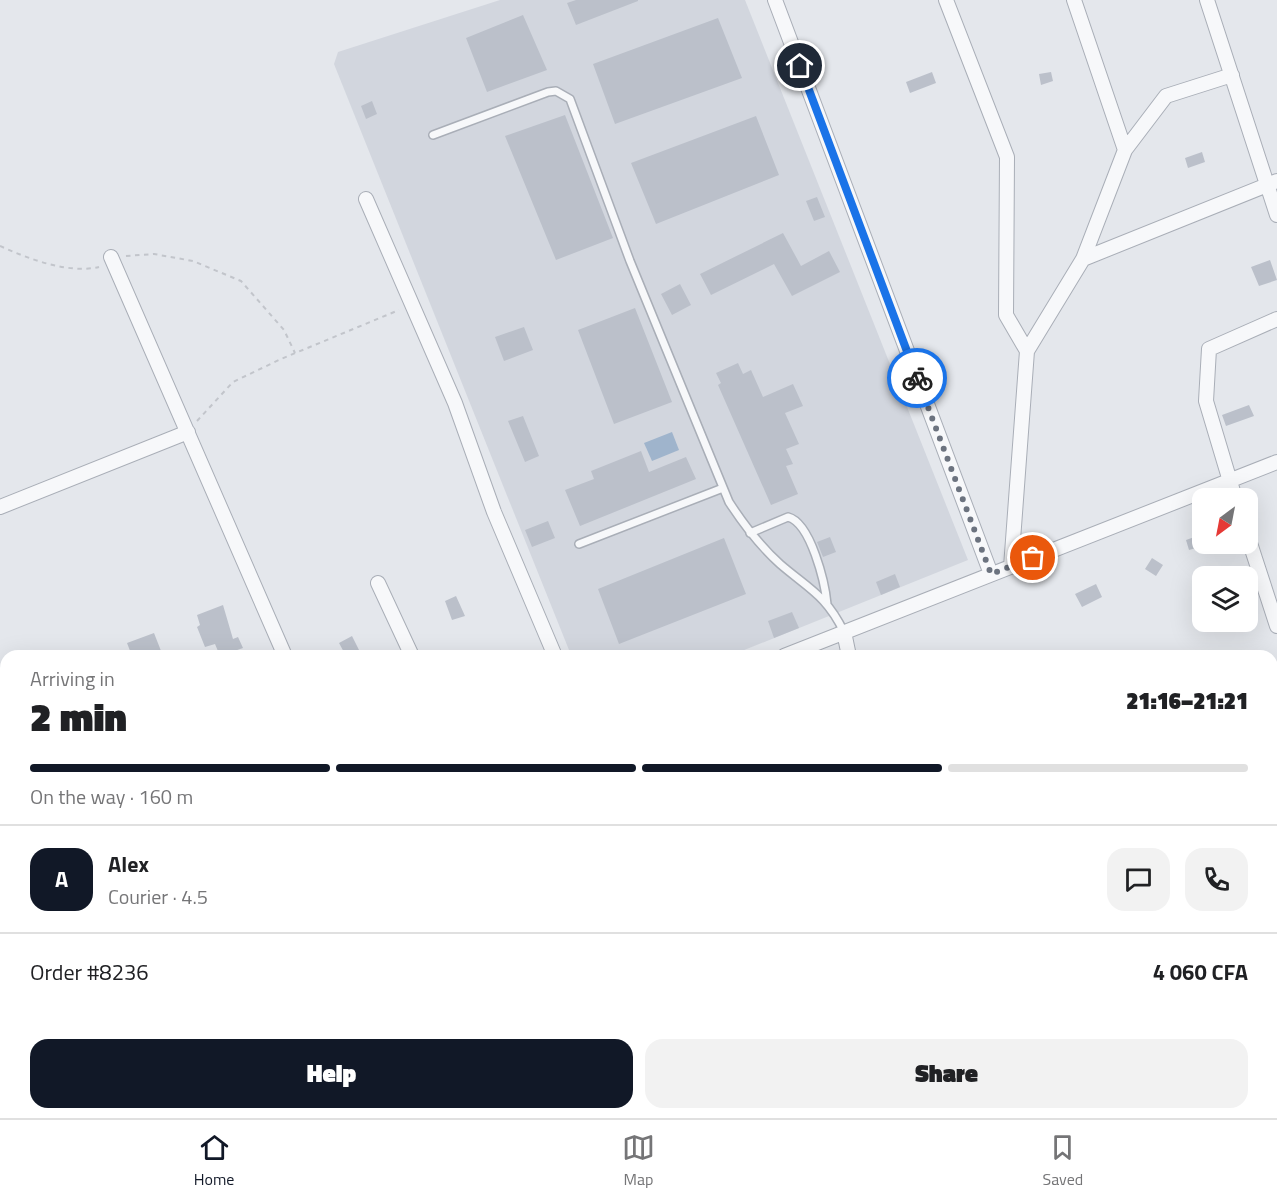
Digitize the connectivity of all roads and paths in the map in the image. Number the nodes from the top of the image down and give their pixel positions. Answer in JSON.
{"nodes":[{"id":1,"x":775,"y":0,"type":"edge"},
{"id":2,"x":946,"y":0,"type":"edge"},
{"id":3,"x":1074,"y":0,"type":"edge"},
{"id":4,"x":1207,"y":0,"type":"edge"},
{"id":5,"x":1232,"y":75,"type":"junction"},
{"id":6,"x":433,"y":135,"type":"dead end"},
{"id":7,"x":1125,"y":150,"type":"junction"},
{"id":8,"x":1272,"y":183,"type":"edge"},
{"id":9,"x":366,"y":199,"type":"dead end"},
{"id":10,"x":1277,"y":215,"type":"edge"},
{"id":11,"x":0,"y":246,"type":"edge"},
{"id":12,"x":1083,"y":259,"type":"junction"},
{"id":13,"x":113,"y":260,"type":"junction"},
{"id":14,"x":412,"y":304,"type":"junction"},
{"id":15,"x":1277,"y":319,"type":"edge"},
{"id":16,"x":1027,"y":351,"type":"junction"},
{"id":17,"x":296,"y":353,"type":"junction"},
{"id":18,"x":188,"y":432,"type":"junction"},
{"id":19,"x":1277,"y":462,"type":"edge"},
{"id":20,"x":1230,"y":481,"type":"junction"},
{"id":21,"x":723,"y":488,"type":"junction"},
{"id":22,"x":1232,"y":488,"type":"edge"},
{"id":23,"x":0,"y":507,"type":"edge"},
{"id":24,"x":750,"y":533,"type":"junction"},
{"id":25,"x":579,"y":544,"type":"dead end"},
{"id":26,"x":1254,"y":554,"type":"edge"},
{"id":27,"x":1011,"y":567,"type":"junction"},
{"id":28,"x":991,"y":574,"type":"junction"},
{"id":29,"x":378,"y":583,"type":"dead end"},
{"id":30,"x":827,"y":604,"type":"junction"},
{"id":31,"x":1277,"y":626,"type":"edge"},
{"id":32,"x":844,"y":632,"type":"junction"},
{"id":33,"x":282,"y":650,"type":"edge"},
{"id":34,"x":409,"y":650,"type":"edge"},
{"id":35,"x":552,"y":650,"type":"edge"},
{"id":36,"x":799,"y":650,"type":"edge"},
{"id":37,"x":848,"y":650,"type":"edge"}],
"edges":[{"from":1,"to":28,"type":"street"},
{"from":2,"to":16,"type":"street"},
{"from":3,"to":7,"type":"street"},
{"from":4,"to":5,"type":"street"},
{"from":5,"to":7,"type":"street"},
{"from":5,"to":8,"type":"street"},
{"from":6,"to":21,"type":"lane"},
{"from":7,"to":12,"type":"street"},
{"from":8,"to":10,"type":"street"},
{"from":8,"to":12,"type":"street"},
{"from":9,"to":14,"type":"street"},
{"from":11,"to":13,"type":"path"},
{"from":12,"to":16,"type":"street"},
{"from":13,"to":17,"type":"path"},
{"from":13,"to":18,"type":"street"},
{"from":14,"to":17,"type":"path"},
{"from":14,"to":35,"type":"street"},
{"from":15,"to":20,"type":"street"},
{"from":16,"to":27,"type":"street"},
{"from":17,"to":18,"type":"path"},
{"from":18,"to":23,"type":"street"},
{"from":18,"to":33,"type":"street"},
{"from":19,"to":20,"type":"street"},
{"from":20,"to":22,"type":"street"},
{"from":20,"to":27,"type":"street"},
{"from":21,"to":24,"type":"lane"},
{"from":21,"to":25,"type":"lane"},
{"from":24,"to":30,"type":"lane"},
{"from":24,"to":30,"type":"lane"},
{"from":26,"to":31,"type":"street"},
{"from":27,"to":28,"type":"street"},
{"from":28,"to":32,"type":"street"},
{"from":29,"to":34,"type":"street"},
{"from":30,"to":32,"type":"lane"},
{"from":32,"to":36,"type":"street"},
{"from":32,"to":37,"type":"street"}]}
